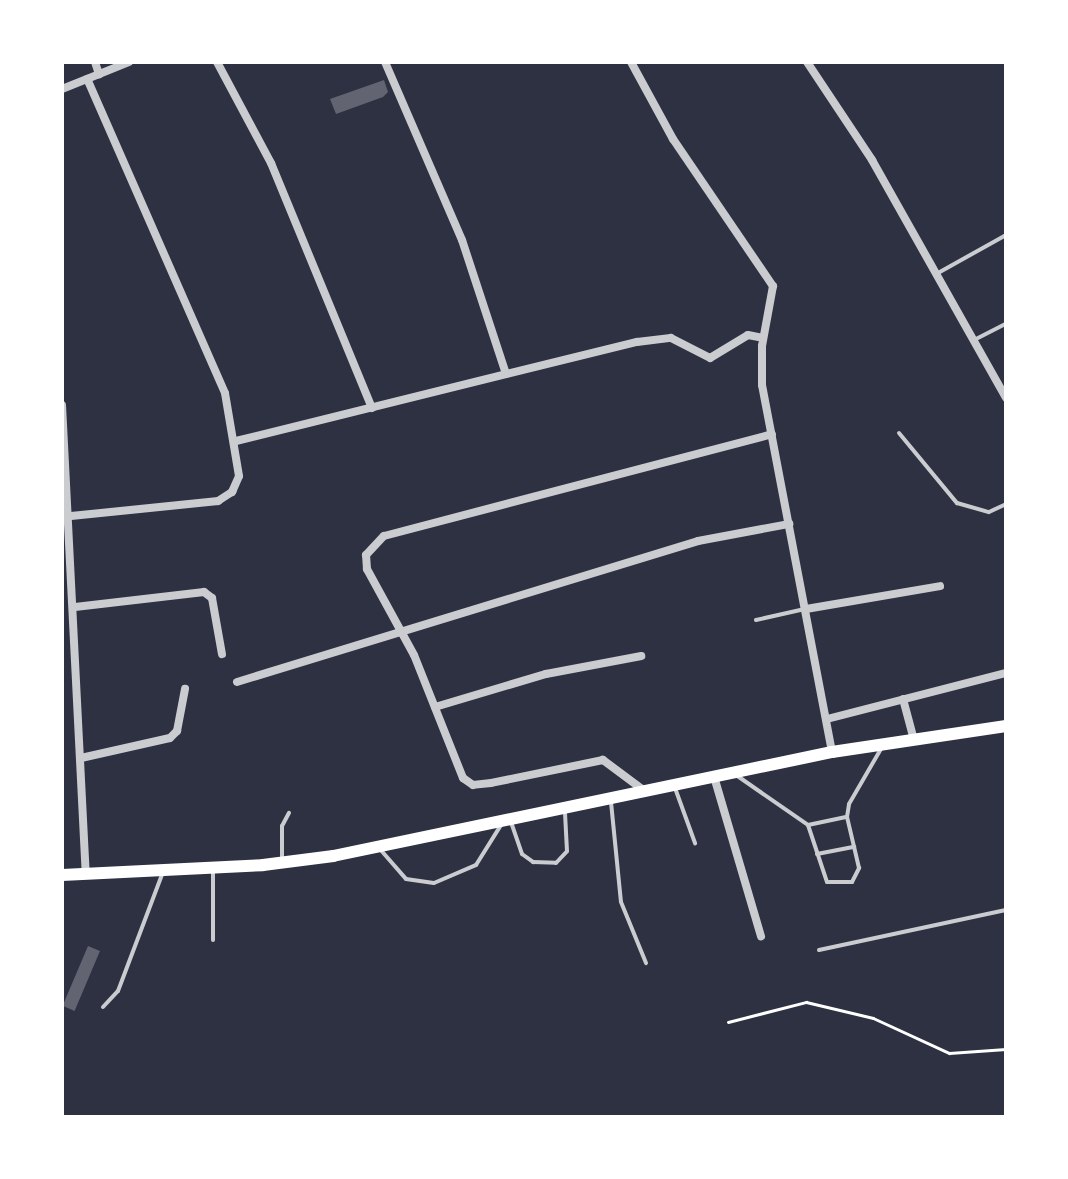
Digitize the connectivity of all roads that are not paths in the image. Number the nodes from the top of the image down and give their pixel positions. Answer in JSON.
{"nodes":[{"id":1,"x":95,"y":62,"type":"edge"},
{"id":2,"x":129,"y":62,"type":"edge"},
{"id":3,"x":217,"y":62,"type":"edge"},
{"id":4,"x":385,"y":62,"type":"edge"},
{"id":5,"x":631,"y":62,"type":"edge"},
{"id":6,"x":807,"y":62,"type":"edge"},
{"id":7,"x":99,"y":74,"type":"junction"},
{"id":8,"x":87,"y":79,"type":"junction"},
{"id":9,"x":62,"y":89,"type":"edge"},
{"id":10,"x":1006,"y":235,"type":"edge"},
{"id":11,"x":938,"y":273,"type":"junction"},
{"id":12,"x":1006,"y":324,"type":"edge"},
{"id":13,"x":763,"y":338,"type":"junction"},
{"id":14,"x":976,"y":339,"type":"junction"},
{"id":15,"x":506,"y":374,"type":"junction"},
{"id":16,"x":1006,"y":398,"type":"edge"},
{"id":17,"x":62,"y":405,"type":"edge"},
{"id":18,"x":372,"y":408,"type":"junction"},
{"id":19,"x":899,"y":433,"type":"dead end"},
{"id":20,"x":772,"y":434,"type":"junction"},
{"id":21,"x":236,"y":441,"type":"junction"},
{"id":22,"x":1006,"y":504,"type":"edge"},
{"id":23,"x":71,"y":516,"type":"junction"},
{"id":24,"x":789,"y":524,"type":"junction"},
{"id":25,"x":940,"y":586,"type":"dead end"},
{"id":26,"x":75,"y":607,"type":"junction"},
{"id":27,"x":806,"y":609,"type":"junction"},
{"id":28,"x":756,"y":620,"type":"dead end"},
{"id":29,"x":399,"y":629,"type":"junction"},
{"id":30,"x":222,"y":654,"type":"dead end"},
{"id":31,"x":641,"y":656,"type":"dead end"},
{"id":32,"x":1006,"y":673,"type":"edge"},
{"id":33,"x":237,"y":682,"type":"dead end"},
{"id":34,"x":185,"y":689,"type":"dead end"},
{"id":35,"x":903,"y":699,"type":"junction"},
{"id":36,"x":435,"y":707,"type":"junction"},
{"id":37,"x":827,"y":719,"type":"junction"},
{"id":38,"x":1006,"y":728,"type":"edge"},
{"id":39,"x":914,"y":740,"type":"junction"},
{"id":40,"x":883,"y":745,"type":"junction"},
{"id":41,"x":832,"y":752,"type":"junction"},
{"id":42,"x":81,"y":758,"type":"junction"},
{"id":43,"x":736,"y":775,"type":"junction"},
{"id":44,"x":715,"y":780,"type":"junction"},
{"id":45,"x":675,"y":788,"type":"junction"},
{"id":46,"x":647,"y":793,"type":"junction"},
{"id":47,"x":611,"y":800,"type":"junction"},
{"id":48,"x":564,"y":809,"type":"junction"},
{"id":49,"x":289,"y":813,"type":"dead end"},
{"id":50,"x":847,"y":817,"type":"junction"},
{"id":51,"x":507,"y":820,"type":"junction"},
{"id":52,"x":808,"y":825,"type":"junction"},
{"id":53,"x":695,"y":843,"type":"dead end"},
{"id":54,"x":378,"y":846,"type":"junction"},
{"id":55,"x":854,"y":847,"type":"junction"},
{"id":56,"x":816,"y":854,"type":"junction"},
{"id":57,"x":282,"y":863,"type":"junction"},
{"id":58,"x":213,"y":868,"type":"junction"},
{"id":59,"x":164,"y":870,"type":"junction"},
{"id":60,"x":86,"y":874,"type":"junction"},
{"id":61,"x":62,"y":875,"type":"edge"},
{"id":62,"x":1006,"y":910,"type":"edge"},
{"id":63,"x":761,"y":936,"type":"dead end"},
{"id":64,"x":213,"y":940,"type":"dead end"},
{"id":65,"x":819,"y":950,"type":"dead end"},
{"id":66,"x":646,"y":963,"type":"dead end"},
{"id":67,"x":103,"y":1007,"type":"dead end"}],
"edges":[{"from":1,"to":7,"type":"street"},
{"from":2,"to":7,"type":"street"},
{"from":3,"to":18,"type":"street"},
{"from":4,"to":15,"type":"street"},
{"from":5,"to":13,"type":"street"},
{"from":6,"to":11,"type":"street"},
{"from":7,"to":8,"type":"street"},
{"from":8,"to":9,"type":"street"},
{"from":8,"to":21,"type":"street"},
{"from":10,"to":11,"type":"lane"},
{"from":11,"to":14,"type":"street"},
{"from":12,"to":14,"type":"lane"},
{"from":13,"to":15,"type":"street"},
{"from":13,"to":20,"type":"street"},
{"from":14,"to":16,"type":"street"},
{"from":15,"to":18,"type":"street"},
{"from":17,"to":23,"type":"street"},
{"from":18,"to":21,"type":"street"},
{"from":19,"to":22,"type":"lane"},
{"from":20,"to":24,"type":"street"},
{"from":20,"to":29,"type":"street"},
{"from":21,"to":23,"type":"street"},
{"from":23,"to":26,"type":"street"},
{"from":24,"to":27,"type":"street"},
{"from":24,"to":29,"type":"street"},
{"from":25,"to":27,"type":"street"},
{"from":26,"to":30,"type":"street"},
{"from":26,"to":42,"type":"street"},
{"from":27,"to":28,"type":"lane"},
{"from":27,"to":37,"type":"street"},
{"from":29,"to":33,"type":"street"},
{"from":29,"to":36,"type":"street"},
{"from":31,"to":36,"type":"street"},
{"from":32,"to":35,"type":"street"},
{"from":34,"to":42,"type":"street"},
{"from":35,"to":37,"type":"street"},
{"from":35,"to":39,"type":"street"},
{"from":36,"to":46,"type":"street"},
{"from":37,"to":41,"type":"street"},
{"from":38,"to":39,"type":"main road"},
{"from":39,"to":40,"type":"main road"},
{"from":40,"to":41,"type":"main road"},
{"from":40,"to":50,"type":"lane"},
{"from":41,"to":43,"type":"main road"},
{"from":42,"to":60,"type":"street"},
{"from":43,"to":44,"type":"main road"},
{"from":43,"to":52,"type":"lane"},
{"from":44,"to":45,"type":"main road"},
{"from":44,"to":63,"type":"street"},
{"from":45,"to":46,"type":"main road"},
{"from":45,"to":53,"type":"lane"},
{"from":46,"to":47,"type":"main road"},
{"from":47,"to":48,"type":"main road"},
{"from":47,"to":66,"type":"lane"},
{"from":48,"to":51,"type":"main road"},
{"from":48,"to":51,"type":"lane"},
{"from":49,"to":57,"type":"lane"},
{"from":50,"to":52,"type":"lane"},
{"from":50,"to":55,"type":"lane"},
{"from":51,"to":54,"type":"main road"},
{"from":51,"to":54,"type":"lane"},
{"from":52,"to":56,"type":"lane"},
{"from":54,"to":57,"type":"main road"},
{"from":55,"to":56,"type":"lane"},
{"from":55,"to":56,"type":"lane"},
{"from":57,"to":58,"type":"main road"},
{"from":58,"to":59,"type":"main road"},
{"from":58,"to":64,"type":"lane"},
{"from":59,"to":60,"type":"main road"},
{"from":59,"to":67,"type":"lane"},
{"from":60,"to":61,"type":"main road"},
{"from":62,"to":65,"type":"lane"}]}
